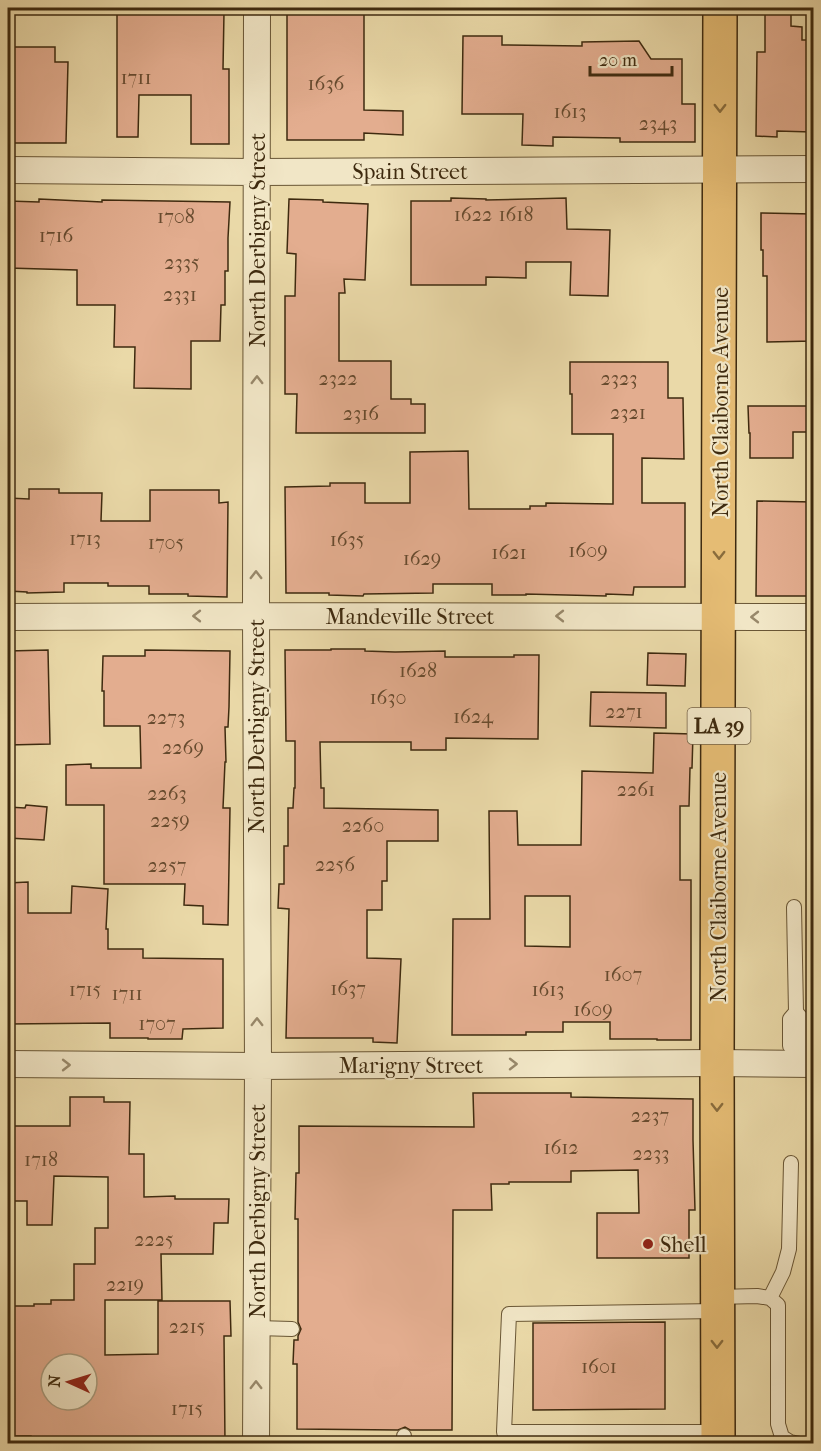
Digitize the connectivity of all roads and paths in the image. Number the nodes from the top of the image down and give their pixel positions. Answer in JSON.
{"nodes":[{"id":1,"x":257,"y":8,"type":"edge"},
{"id":2,"x":720,"y":8,"type":"edge"},
{"id":3,"x":720,"y":169,"type":"junction"},
{"id":4,"x":813,"y":169,"type":"edge"},
{"id":5,"x":8,"y":170,"type":"edge"},
{"id":6,"x":257,"y":172,"type":"junction"},
{"id":7,"x":256,"y":616,"type":"junction"},
{"id":8,"x":719,"y":616,"type":"junction"},
{"id":9,"x":8,"y":617,"type":"edge"},
{"id":10,"x":813,"y":617,"type":"edge"},
{"id":11,"x":794,"y":907,"type":"dead end"},
{"id":12,"x":803,"y":1060,"type":"edge"},
{"id":13,"x":717,"y":1063,"type":"junction"},
{"id":14,"x":8,"y":1064,"type":"edge"},
{"id":15,"x":258,"y":1066,"type":"junction"},
{"id":16,"x":791,"y":1163,"type":"dead end"},
{"id":17,"x":770,"y":1298,"type":"junction"},
{"id":18,"x":717,"y":1304,"type":"junction"},
{"id":19,"x":257,"y":1328,"type":"junction"},
{"id":20,"x":292,"y":1329,"type":"dead end"},
{"id":21,"x":557,"y":1438,"type":"edge"},
{"id":22,"x":628,"y":1438,"type":"edge"},
{"id":23,"x":718,"y":1438,"type":"edge"},
{"id":24,"x":256,"y":1443,"type":"edge"},
{"id":25,"x":800,"y":1443,"type":"edge"}],
"edges":[{"from":1,"to":6,"type":"street","name":"North Derbigny Street"},
{"from":2,"to":3,"type":"main road","name":"North Claiborne Avenue","number":"LA 39","one_way":true},
{"from":3,"to":4,"type":"street","name":"Spain Street"},
{"from":3,"to":6,"type":"street","name":"Spain Street"},
{"from":3,"to":8,"type":"main road","name":"North Claiborne Avenue","number":"LA 39","one_way":true},
{"from":5,"to":6,"type":"street","name":"Spain Street"},
{"from":7,"to":6,"type":"street","name":"North Derbigny Street","one_way":true},
{"from":8,"to":7,"type":"street","name":"Mandeville Street","one_way":true},
{"from":7,"to":9,"type":"street","name":"Mandeville Street","one_way":true},
{"from":15,"to":7,"type":"street","name":"North Derbigny Street","one_way":true},
{"from":10,"to":8,"type":"street","name":"Mandeville Street","one_way":true},
{"from":8,"to":13,"type":"main road","name":"North Claiborne Avenue","number":"LA 39"},
{"from":11,"to":12,"type":"lane"},
{"from":12,"to":13,"type":"street","name":"Marigny Street"},
{"from":15,"to":13,"type":"street","name":"Marigny Street","one_way":true},
{"from":13,"to":18,"type":"main road","name":"North Claiborne Avenue","number":"LA 39","one_way":true},
{"from":14,"to":15,"type":"street","name":"Marigny Street","one_way":true},
{"from":15,"to":19,"type":"street","name":"North Derbigny Street"},
{"from":16,"to":17,"type":"lane"},
{"from":17,"to":18,"type":"lane"},
{"from":17,"to":25,"type":"lane"},
{"from":18,"to":21,"type":"lane"},
{"from":18,"to":23,"type":"main road","name":"North Claiborne Avenue","number":"LA 39","one_way":true},
{"from":19,"to":20,"type":"lane"},
{"from":24,"to":19,"type":"street","name":"North Derbigny Street","one_way":true},
{"from":21,"to":22,"type":"lane"},
{"from":22,"to":23,"type":"lane"}]}
